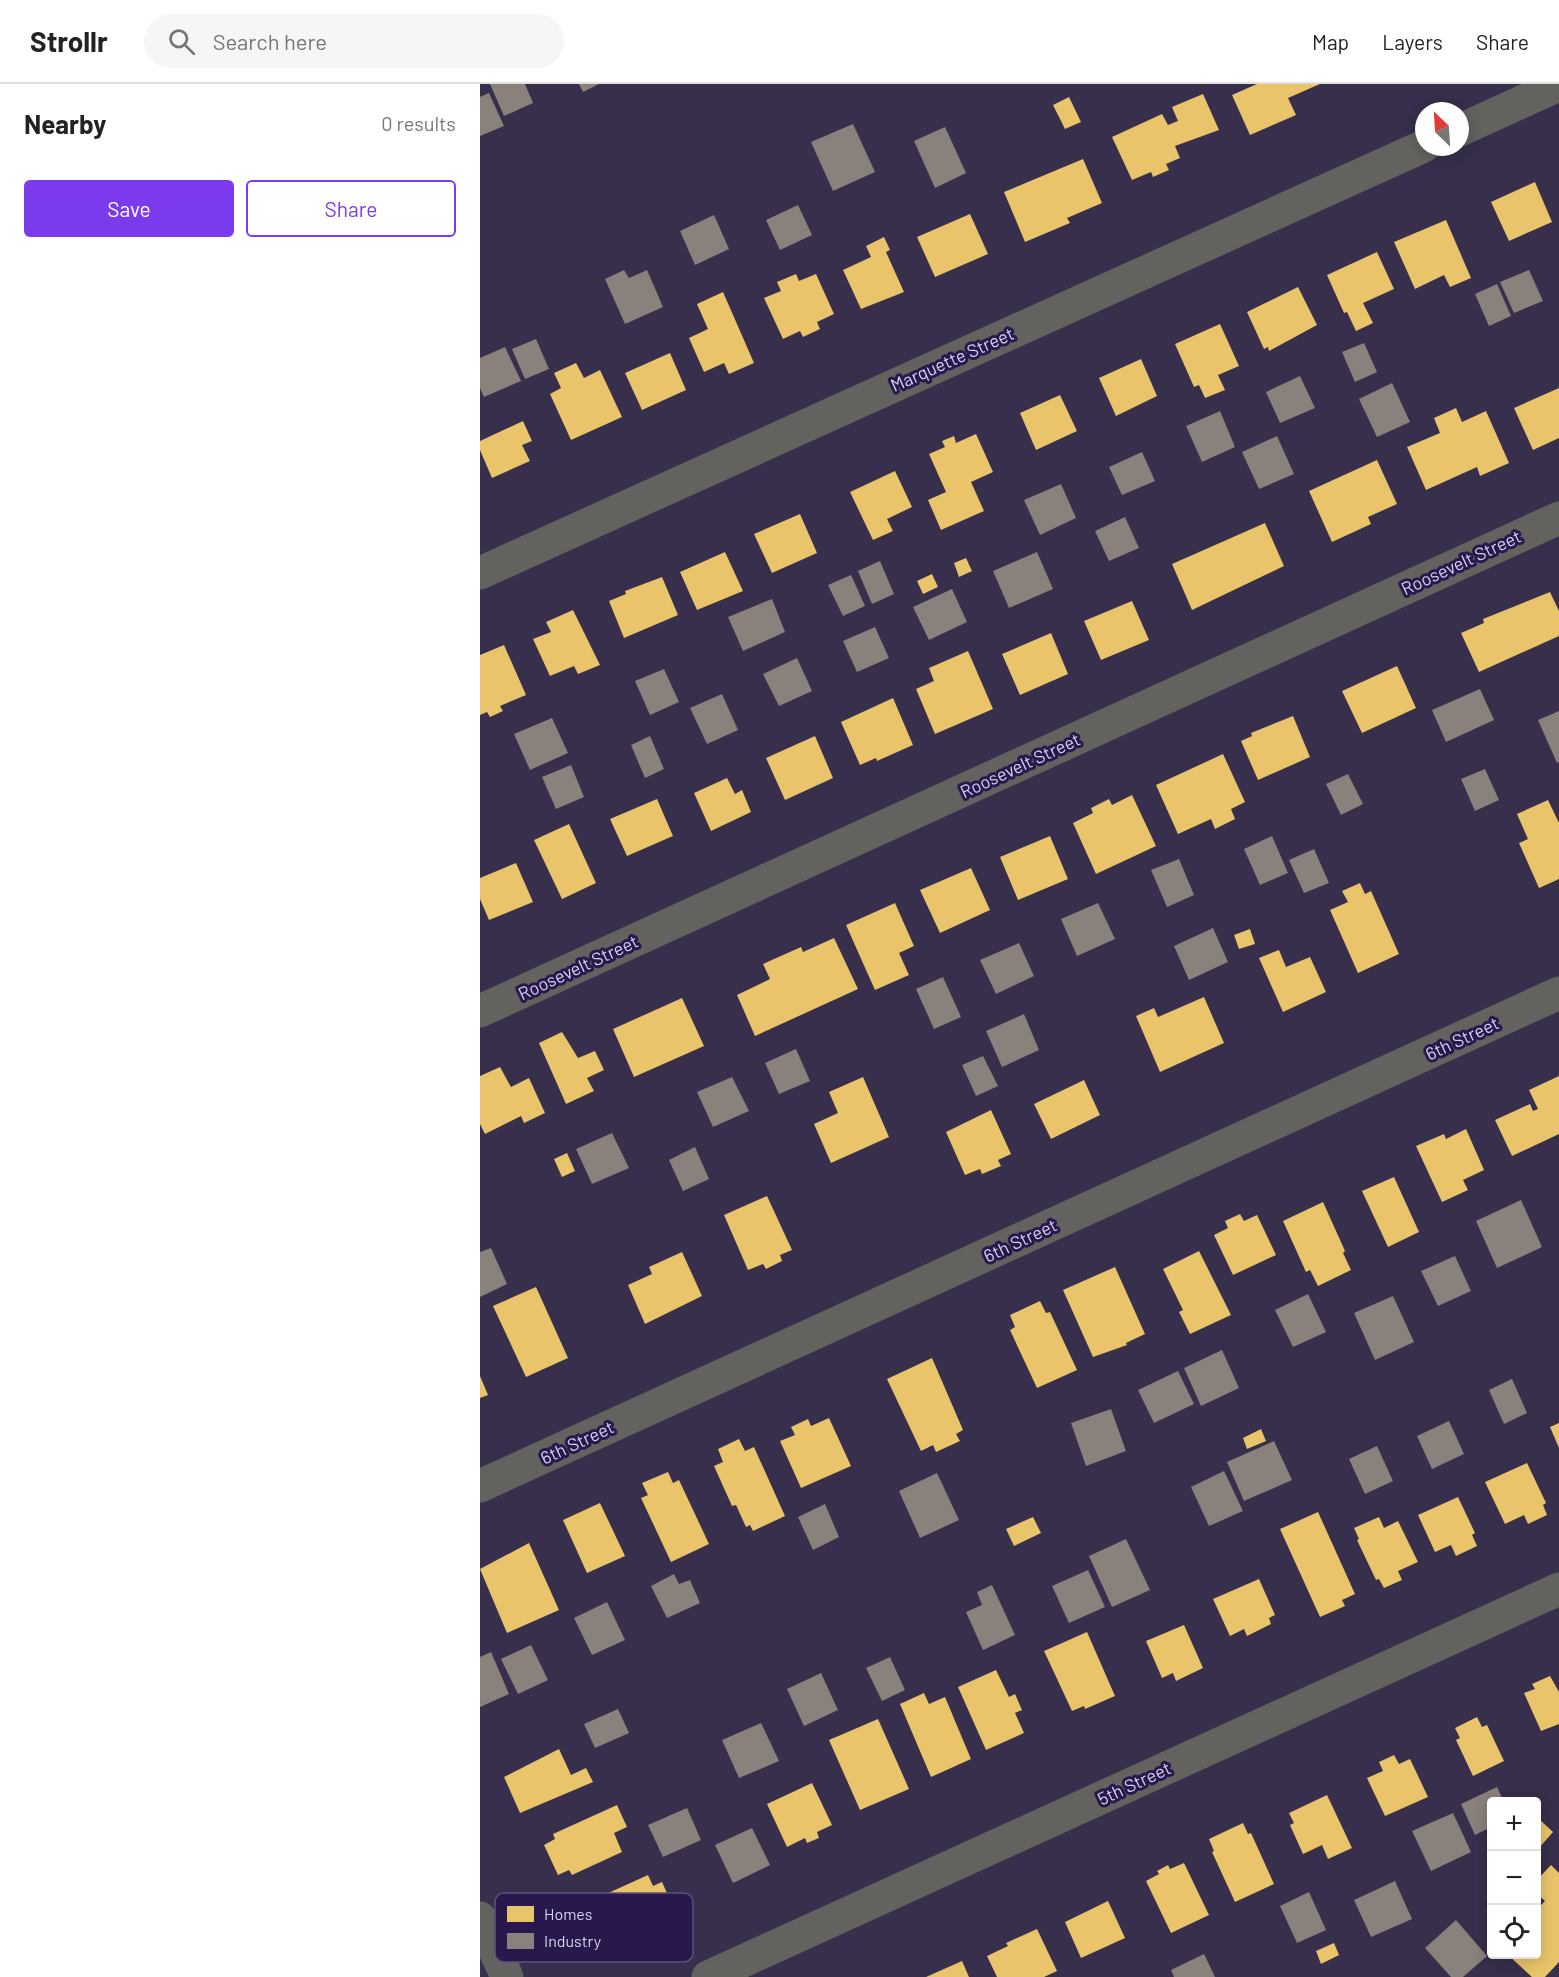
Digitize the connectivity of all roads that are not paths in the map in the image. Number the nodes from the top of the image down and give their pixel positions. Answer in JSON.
{"nodes":[{"id":1,"x":1559,"y":85,"type":"edge"},
{"id":2,"x":1469,"y":126,"type":"edge"},
{"id":3,"x":1415,"y":150,"type":"edge"},
{"id":4,"x":1559,"y":518,"type":"edge"},
{"id":5,"x":480,"y":573,"type":"edge"},
{"id":6,"x":1559,"y":993,"type":"edge"},
{"id":7,"x":480,"y":1011,"type":"edge"},
{"id":8,"x":480,"y":1486,"type":"edge"},
{"id":9,"x":1559,"y":1588,"type":"edge"},
{"id":10,"x":480,"y":1918,"type":"edge"},
{"id":11,"x":495,"y":1951,"type":"edge"},
{"id":12,"x":500,"y":1962,"type":"edge"},
{"id":13,"x":507,"y":1977,"type":"edge"},
{"id":14,"x":708,"y":1977,"type":"edge"}],
"edges":[{"from":1,"to":2,"type":"street"},
{"from":3,"to":5,"type":"street","name":"Marquette Street"},
{"from":4,"to":7,"type":"street","name":"Roosevelt Street"},
{"from":6,"to":8,"type":"street","name":"6th Street"},
{"from":9,"to":14,"type":"street","name":"5th Street"},
{"from":10,"to":11,"type":"street"},
{"from":12,"to":13,"type":"street"}]}
